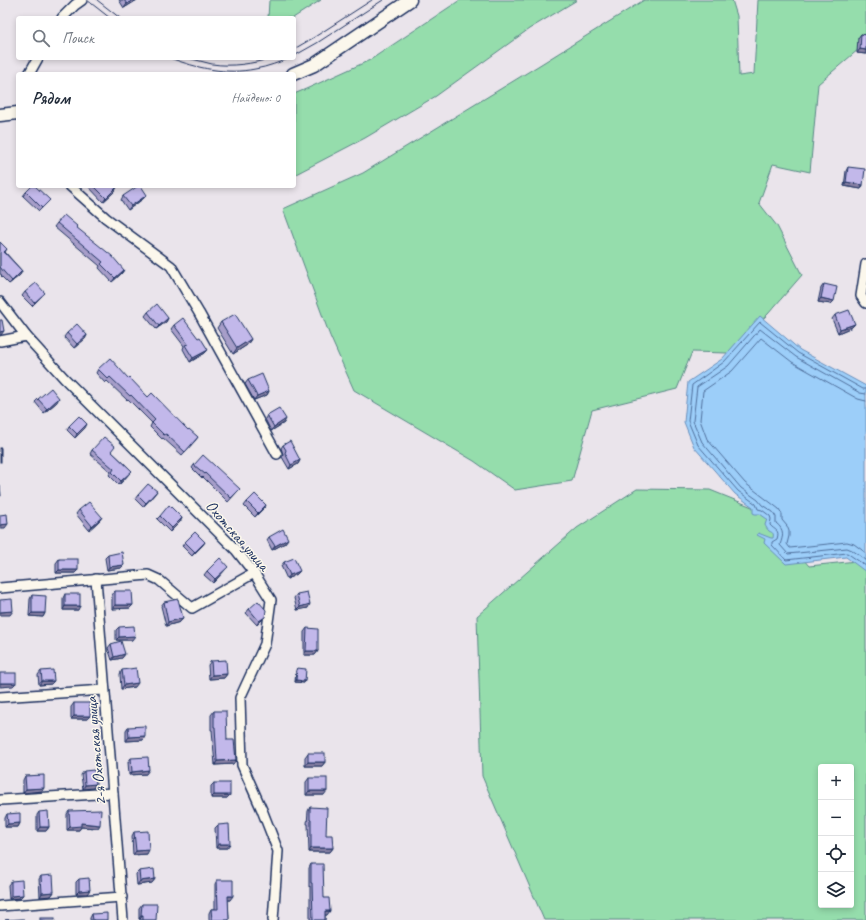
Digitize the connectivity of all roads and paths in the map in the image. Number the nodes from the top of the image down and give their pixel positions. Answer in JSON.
{"nodes":[{"id":1,"x":82,"y":0,"type":"edge"},
{"id":2,"x":410,"y":0,"type":"edge"},
{"id":3,"x":64,"y":16,"type":"edge"},
{"id":4,"x":37,"y":60,"type":"edge"},
{"id":5,"x":30,"y":72,"type":"edge"},
{"id":6,"x":296,"y":73,"type":"edge"},
{"id":7,"x":16,"y":113,"type":"edge"},
{"id":8,"x":0,"y":115,"type":"edge"},
{"id":9,"x":72,"y":188,"type":"edge"},
{"id":10,"x":866,"y":264,"type":"edge"},
{"id":11,"x":0,"y":302,"type":"edge"},
{"id":12,"x":866,"y":303,"type":"edge"},
{"id":13,"x":26,"y":336,"type":"junction"},
{"id":14,"x":0,"y":341,"type":"edge"},
{"id":15,"x":277,"y":454,"type":"dead end"},
{"id":16,"x":254,"y":573,"type":"junction"},
{"id":17,"x":96,"y":579,"type":"junction"},
{"id":18,"x":0,"y":588,"type":"edge"},
{"id":19,"x":104,"y":690,"type":"junction"},
{"id":20,"x":0,"y":697,"type":"edge"},
{"id":21,"x":0,"y":790,"type":"edge"},
{"id":22,"x":113,"y":793,"type":"junction"},
{"id":23,"x":0,"y":800,"type":"edge"},
{"id":24,"x":122,"y":897,"type":"junction"},
{"id":25,"x":0,"y":906,"type":"edge"},
{"id":26,"x":123,"y":920,"type":"edge"},
{"id":27,"x":274,"y":920,"type":"edge"}],
"edges":[{"from":1,"to":3,"type":"street"},
{"from":2,"to":6,"type":"main road"},
{"from":4,"to":5,"type":"street"},
{"from":7,"to":8,"type":"main road"},
{"from":9,"to":15,"type":"street"},
{"from":10,"to":12,"type":"street"},
{"from":11,"to":13,"type":"street","name":"Охотская улица"},
{"from":13,"to":14,"type":"street"},
{"from":13,"to":16,"type":"street","name":"Охотская улица"},
{"from":16,"to":17,"type":"street"},
{"from":16,"to":27,"type":"street","name":"Охотская улица"},
{"from":17,"to":18,"type":"street"},
{"from":17,"to":19,"type":"street","name":"2-я Охотская улица"},
{"from":19,"to":20,"type":"street"},
{"from":19,"to":22,"type":"street","name":"2-я Охотская улица"},
{"from":21,"to":23,"type":"street"},
{"from":22,"to":23,"type":"street"},
{"from":22,"to":24,"type":"street","name":"2-я Охотская улица"},
{"from":24,"to":25,"type":"street"},
{"from":24,"to":26,"type":"street","name":"2-я Охотская улица"}]}
